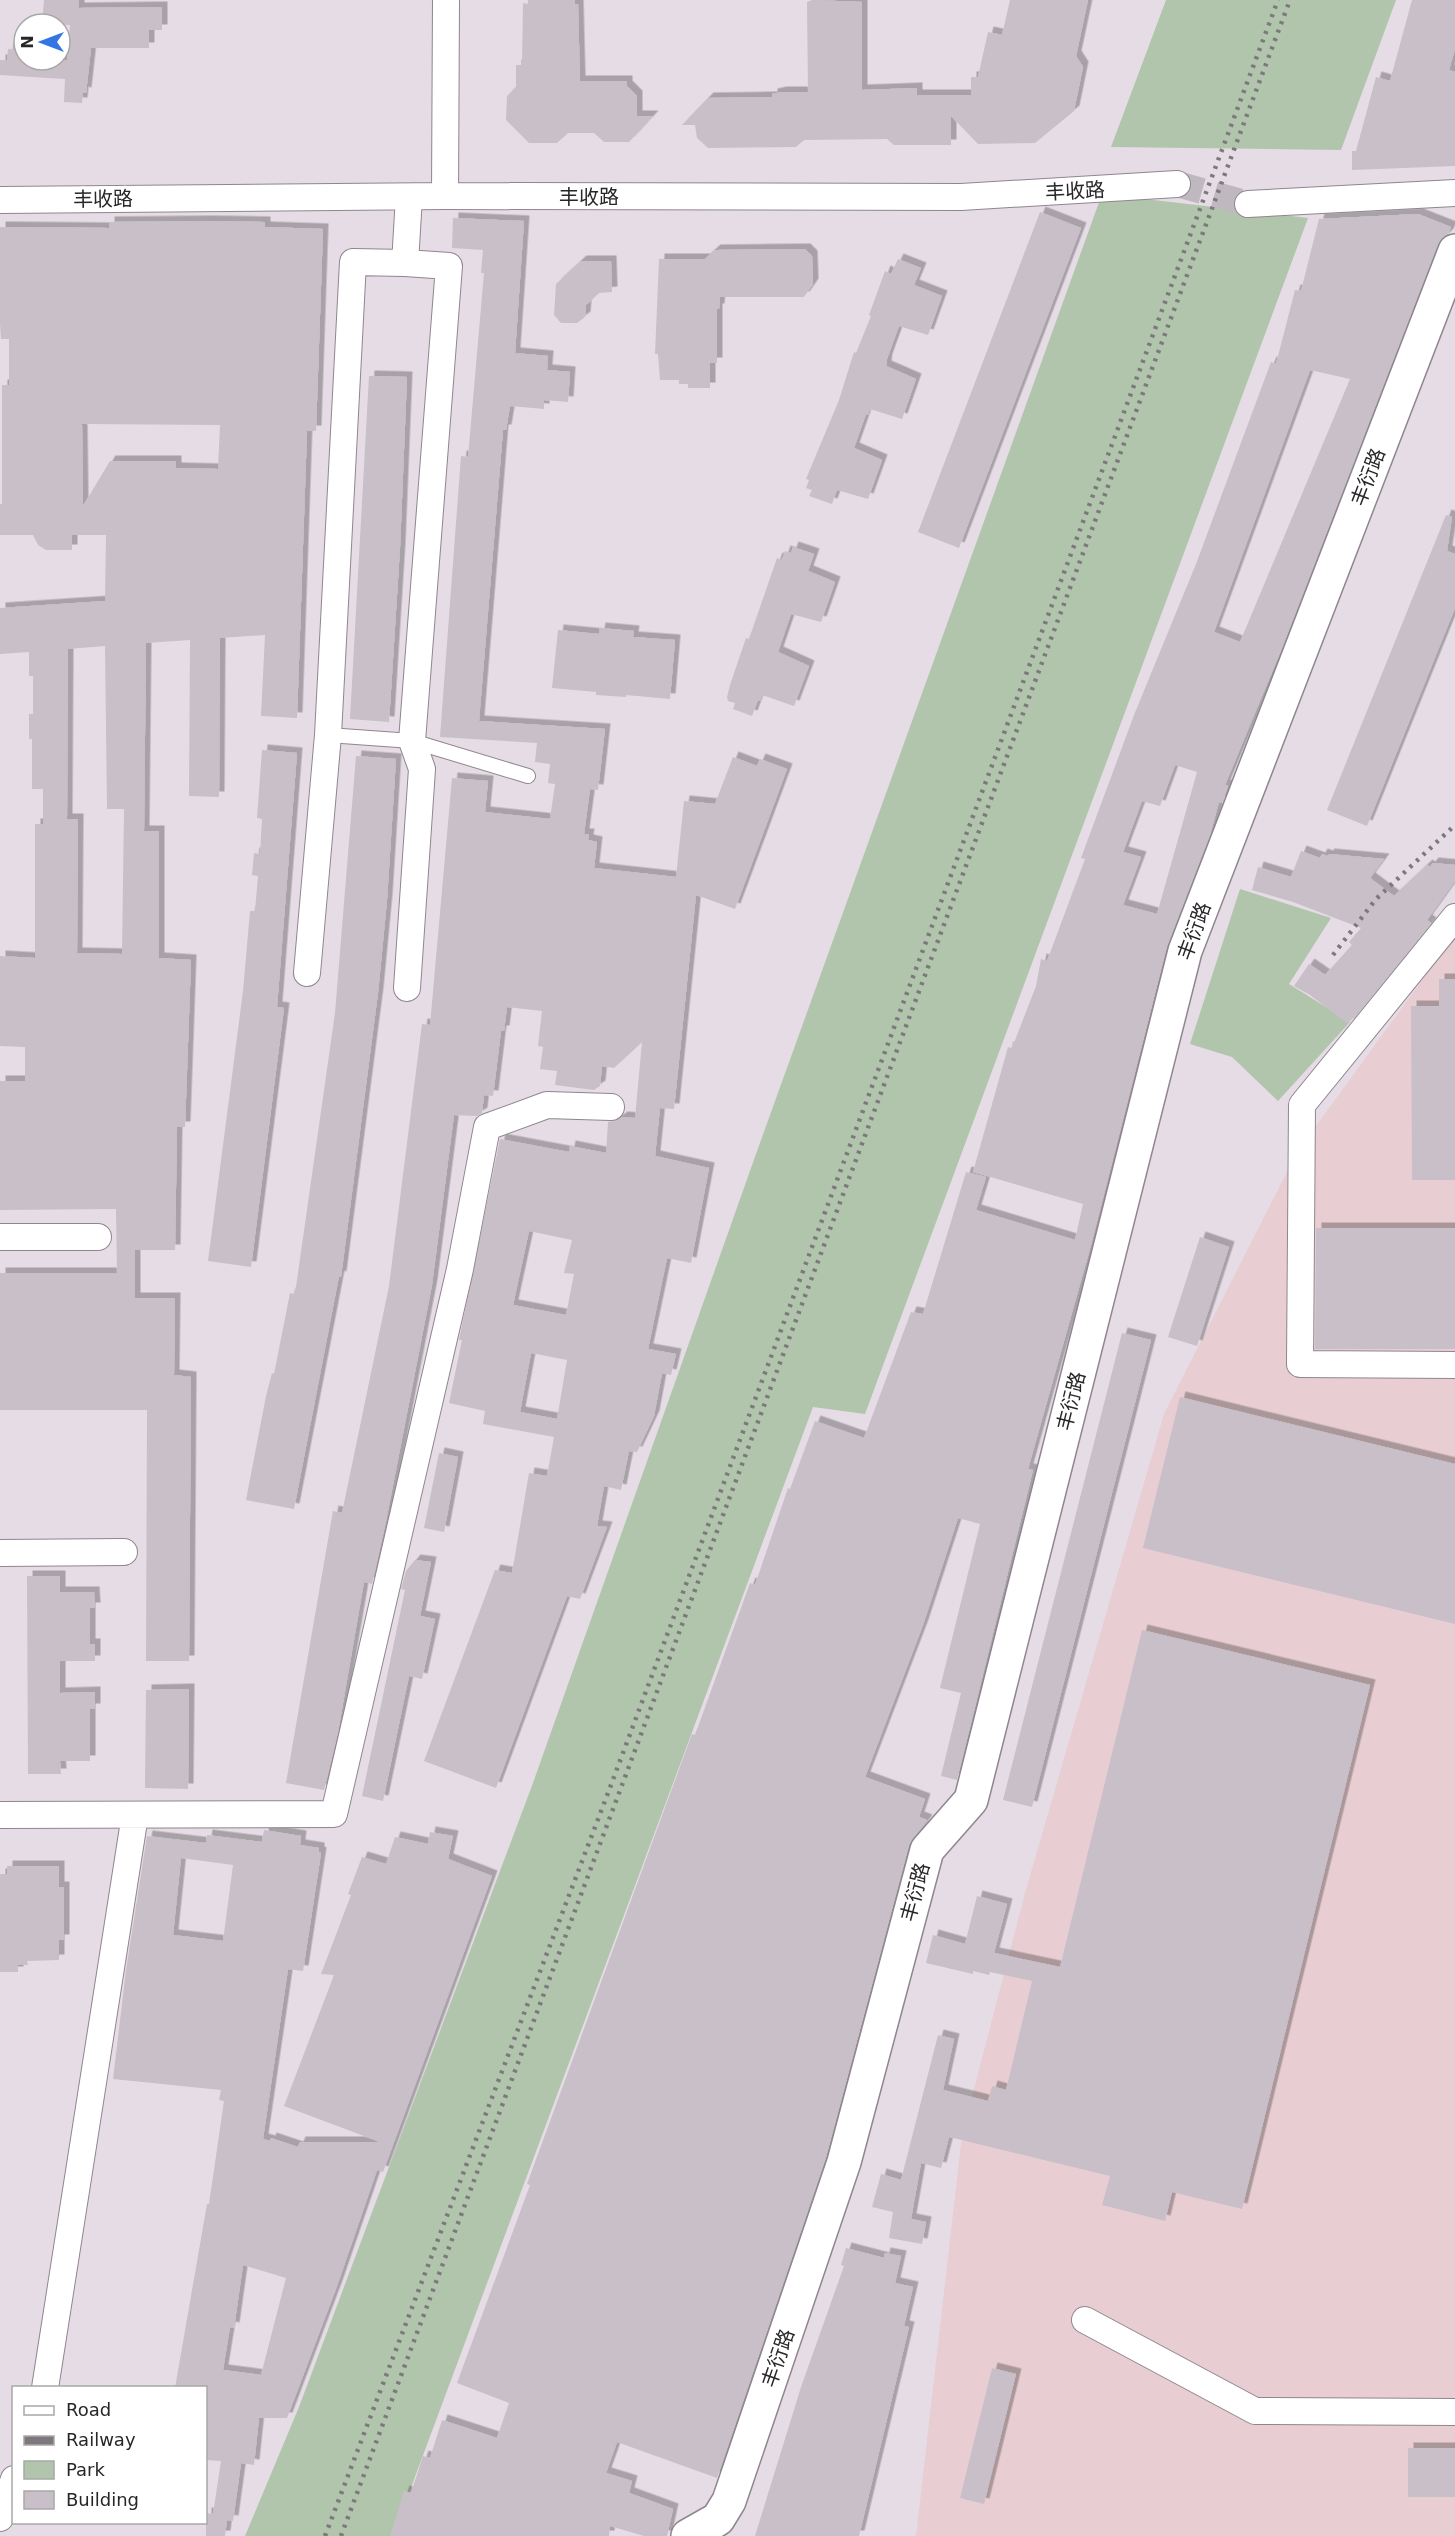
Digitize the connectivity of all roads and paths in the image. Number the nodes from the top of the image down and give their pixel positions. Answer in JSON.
{"nodes":[{"id":1,"x":446,"y":0,"type":"edge"},
{"id":2,"x":1177,"y":184,"type":"tunnel mouth"},
{"id":3,"x":1455,"y":193,"type":"edge"},
{"id":4,"x":409,"y":196,"type":"junction"},
{"id":5,"x":445,"y":196,"type":"junction"},
{"id":6,"x":0,"y":200,"type":"edge"},
{"id":7,"x":1248,"y":204,"type":"tunnel mouth"},
{"id":8,"x":1455,"y":251,"type":"edge"},
{"id":9,"x":405,"y":263,"type":"junction"},
{"id":10,"x":328,"y":735,"type":"junction"},
{"id":11,"x":412,"y":741,"type":"junction"},
{"id":12,"x":528,"y":776,"type":"dead end"},
{"id":13,"x":1455,"y":917,"type":"edge"},
{"id":14,"x":307,"y":973,"type":"dead end"},
{"id":15,"x":407,"y":988,"type":"dead end"},
{"id":16,"x":611,"y":1107,"type":"dead end"},
{"id":17,"x":0,"y":1237,"type":"edge"},
{"id":18,"x":98,"y":1237,"type":"dead end"},
{"id":19,"x":1455,"y":1365,"type":"edge"},
{"id":20,"x":124,"y":1552,"type":"dead end"},
{"id":21,"x":0,"y":1553,"type":"edge"},
{"id":22,"x":0,"y":1815,"type":"edge"},
{"id":23,"x":135,"y":1815,"type":"junction"},
{"id":24,"x":1085,"y":2320,"type":"dead end"},
{"id":25,"x":45,"y":2386,"type":"edge"},
{"id":26,"x":1455,"y":2412,"type":"edge"},
{"id":27,"x":12,"y":2485,"type":"edge"},
{"id":28,"x":0,"y":2518,"type":"edge"},
{"id":29,"x":688,"y":2536,"type":"edge"}],
"edges":[{"from":1,"to":5,"type":"street"},
{"from":2,"to":5,"type":"street","name":"丰收路"},
{"from":3,"to":7,"type":"street"},
{"from":4,"to":5,"type":"street","name":"丰收路"},
{"from":4,"to":6,"type":"street","name":"丰收路"},
{"from":4,"to":9,"type":"street"},
{"from":8,"to":29,"type":"street","name":"丰衍路"},
{"from":9,"to":10,"type":"street"},
{"from":9,"to":11,"type":"street"},
{"from":10,"to":11,"type":"lane"},
{"from":10,"to":14,"type":"street"},
{"from":11,"to":12,"type":"lane"},
{"from":11,"to":15,"type":"street"},
{"from":13,"to":19,"type":"street"},
{"from":16,"to":23,"type":"street"},
{"from":17,"to":18,"type":"street"},
{"from":20,"to":21,"type":"street"},
{"from":22,"to":23,"type":"street"},
{"from":23,"to":25,"type":"street"},
{"from":24,"to":26,"type":"street"},
{"from":27,"to":28,"type":"street"}]}
